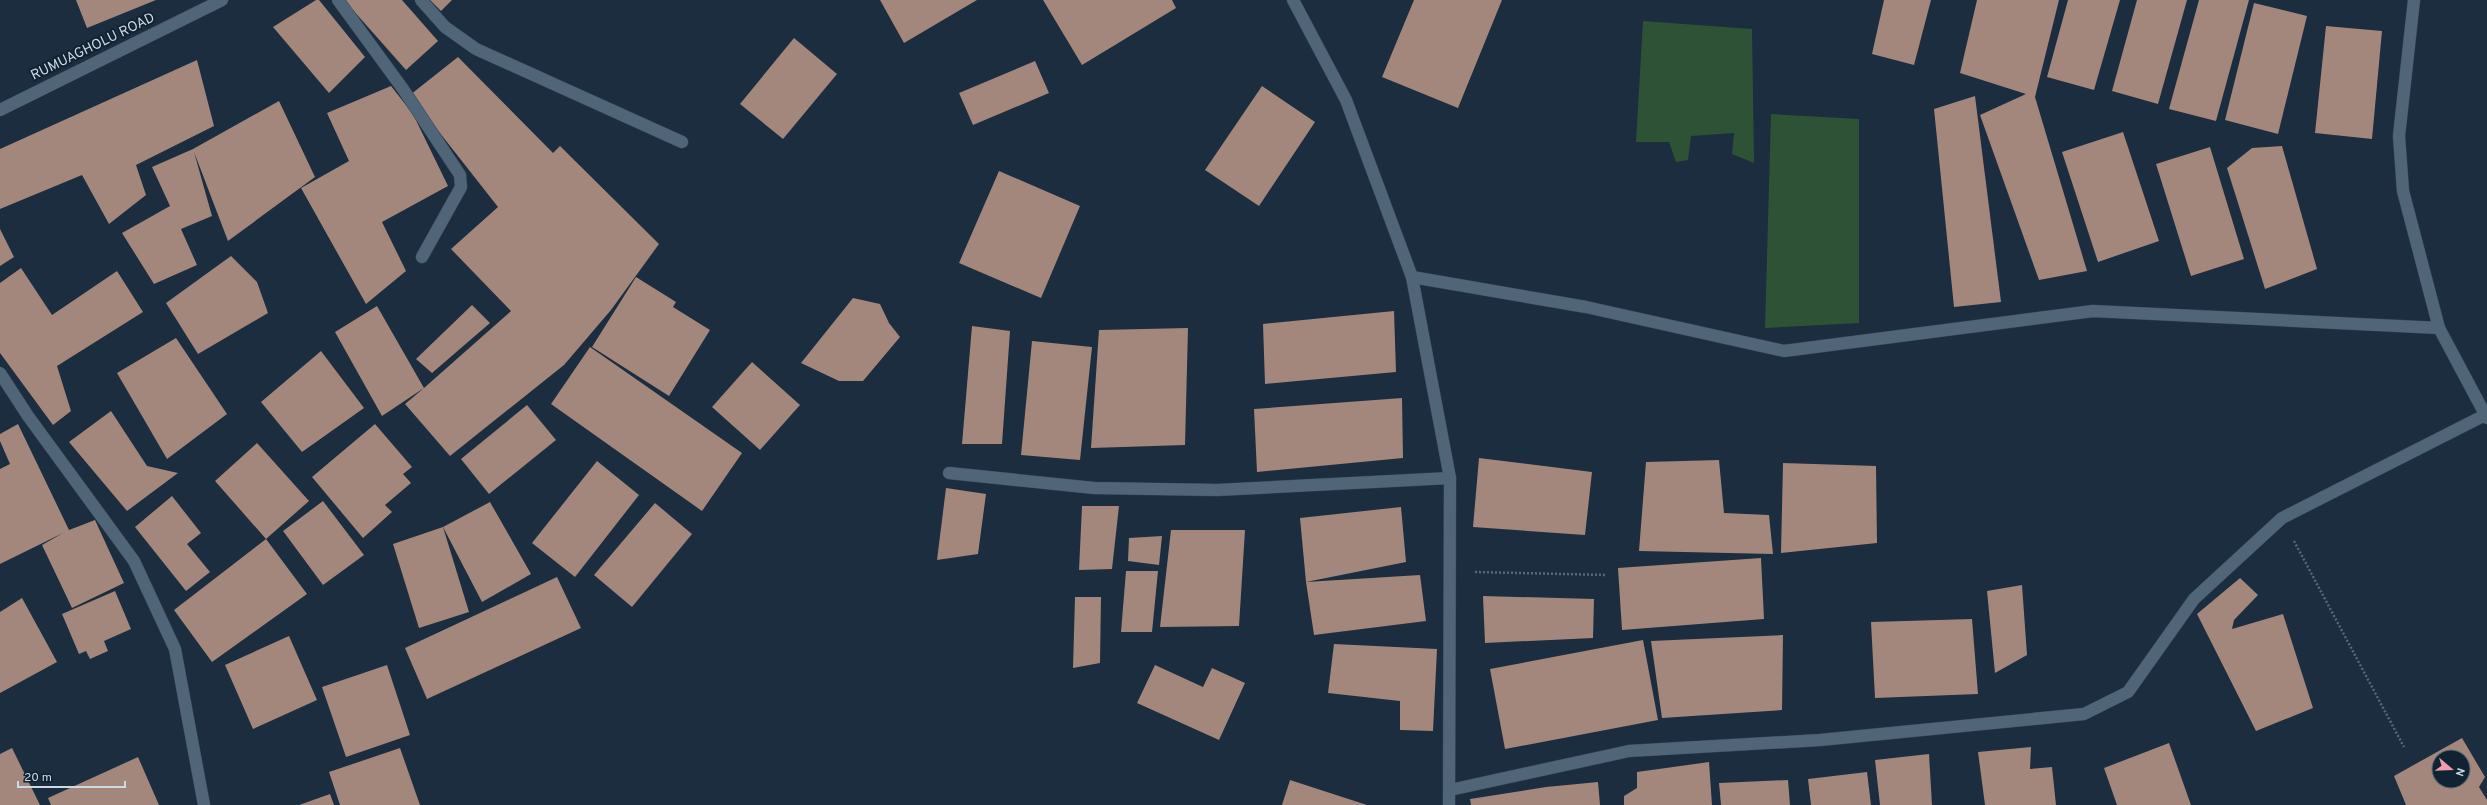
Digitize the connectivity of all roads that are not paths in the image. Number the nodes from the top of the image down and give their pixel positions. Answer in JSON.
{"nodes":[{"id":1,"x":222,"y":0,"type":"edge"},
{"id":2,"x":338,"y":0,"type":"edge"},
{"id":3,"x":421,"y":0,"type":"edge"},
{"id":4,"x":1293,"y":0,"type":"edge"},
{"id":5,"x":2414,"y":0,"type":"edge"},
{"id":6,"x":0,"y":110,"type":"edge"},
{"id":7,"x":682,"y":142,"type":"dead end"},
{"id":8,"x":422,"y":257,"type":"dead end"},
{"id":9,"x":1412,"y":277,"type":"junction"},
{"id":10,"x":2439,"y":328,"type":"junction"},
{"id":11,"x":0,"y":373,"type":"edge"},
{"id":12,"x":2486,"y":416,"type":"edge"},
{"id":13,"x":949,"y":473,"type":"dead end"},
{"id":14,"x":1450,"y":478,"type":"junction"},
{"id":15,"x":1450,"y":790,"type":"junction"},
{"id":16,"x":204,"y":805,"type":"edge"},
{"id":17,"x":1449,"y":805,"type":"edge"}],
"edges":[{"from":1,"to":6,"type":"street","name":"RUMUAGHOLU ROAD"},
{"from":2,"to":8,"type":"street"},
{"from":3,"to":7,"type":"street"},
{"from":4,"to":9,"type":"street"},
{"from":5,"to":10,"type":"street"},
{"from":9,"to":10,"type":"street"},
{"from":9,"to":14,"type":"street"},
{"from":10,"to":12,"type":"street"},
{"from":11,"to":16,"type":"street"},
{"from":12,"to":15,"type":"street"},
{"from":13,"to":14,"type":"street"},
{"from":14,"to":15,"type":"street"},
{"from":15,"to":17,"type":"street"}]}
